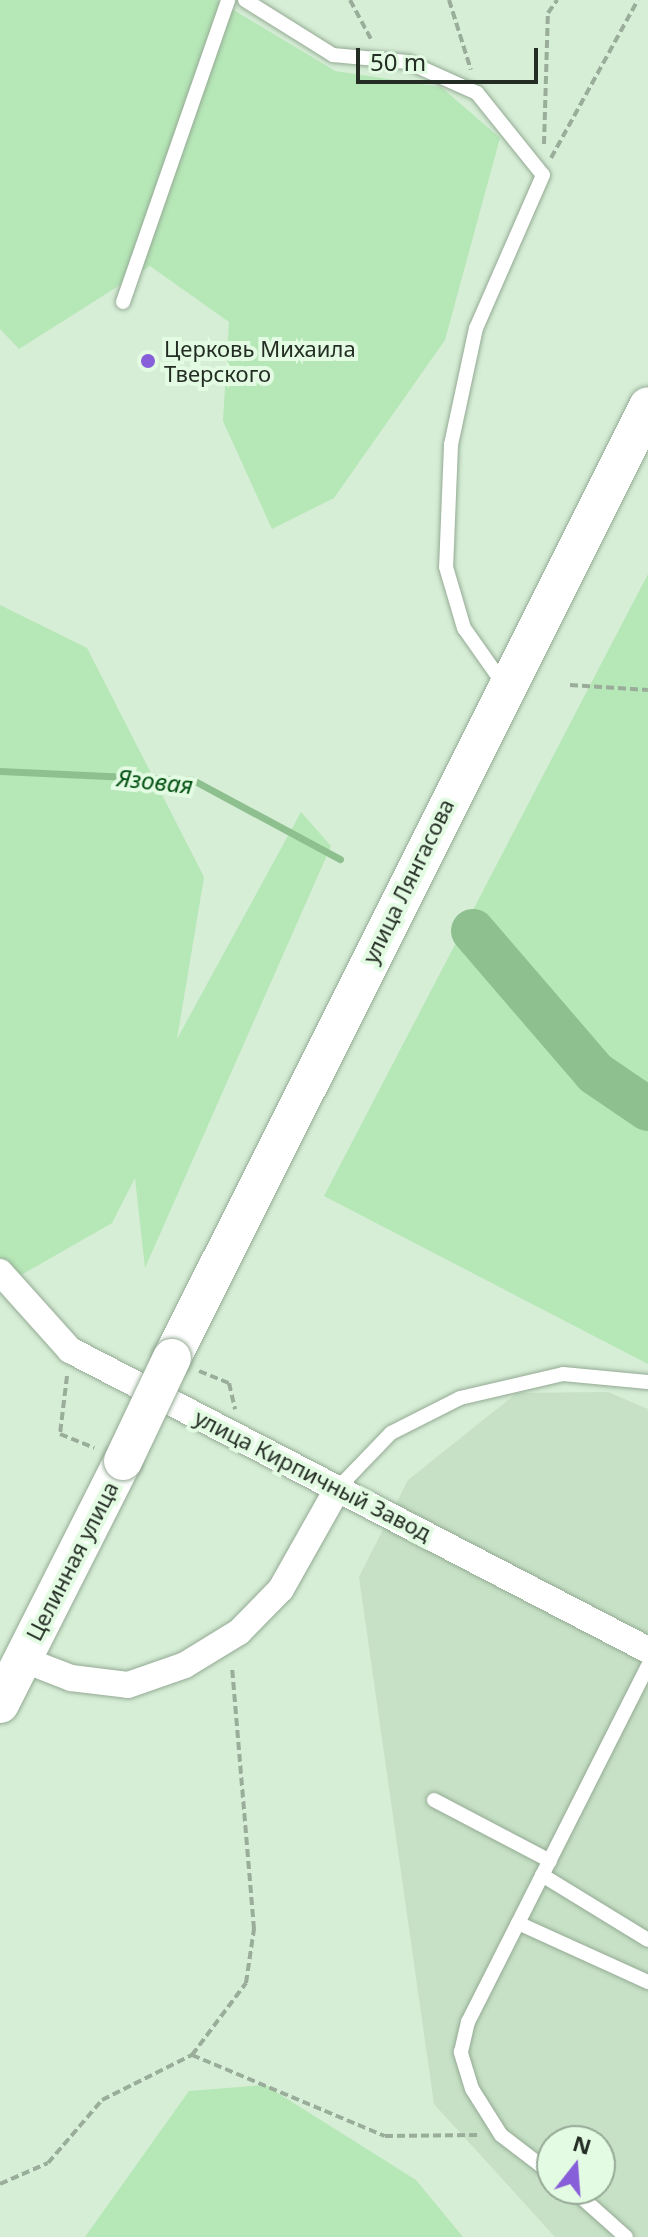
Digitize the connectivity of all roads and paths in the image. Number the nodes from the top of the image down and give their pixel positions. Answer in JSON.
{"nodes":[{"id":1,"x":228,"y":0,"type":"edge"},
{"id":2,"x":245,"y":0,"type":"edge"},
{"id":3,"x":350,"y":0,"type":"edge"},
{"id":4,"x":449,"y":0,"type":"edge"},
{"id":5,"x":557,"y":0,"type":"edge"},
{"id":6,"x":638,"y":0,"type":"edge"},
{"id":7,"x":408,"y":62,"type":"junction"},
{"id":8,"x":477,"y":93,"type":"junction"},
{"id":9,"x":543,"y":175,"type":"junction"},
{"id":10,"x":123,"y":302,"type":"dead end"},
{"id":11,"x":648,"y":406,"type":"edge"},
{"id":12,"x":504,"y":685,"type":"junction"},
{"id":13,"x":570,"y":685,"type":"dead end"},
{"id":14,"x":648,"y":690,"type":"edge"},
{"id":15,"x":0,"y":1272,"type":"edge"},
{"id":16,"x":70,"y":1350,"type":"junction"},
{"id":17,"x":184,"y":1364,"type":"junction"},
{"id":18,"x":648,"y":1382,"type":"edge"},
{"id":19,"x":242,"y":1438,"type":"junction"},
{"id":20,"x":110,"y":1455,"type":"junction"},
{"id":21,"x":338,"y":1488,"type":"junction"},
{"id":22,"x":239,"y":1632,"type":"junction"},
{"id":23,"x":648,"y":1650,"type":"edge"},
{"id":24,"x":22,"y":1659,"type":"junction"},
{"id":25,"x":648,"y":1666,"type":"edge"},
{"id":26,"x":0,"y":1704,"type":"edge"},
{"id":27,"x":434,"y":1800,"type":"dead end"},
{"id":28,"x":546,"y":1868,"type":"junction"},
{"id":29,"x":518,"y":1923,"type":"junction"},
{"id":30,"x":648,"y":1940,"type":"edge"},
{"id":31,"x":648,"y":1982,"type":"edge"},
{"id":32,"x":192,"y":2055,"type":"junction"},
{"id":33,"x":501,"y":2135,"type":"junction"},
{"id":34,"x":536,"y":2162,"type":"edge"},
{"id":35,"x":0,"y":2184,"type":"edge"},
{"id":36,"x":590,"y":2205,"type":"edge"},
{"id":37,"x":626,"y":2237,"type":"edge"}],
"edges":[{"from":1,"to":10,"type":"lane"},
{"from":2,"to":7,"type":"lane"},
{"from":3,"to":7,"type":"path"},
{"from":4,"to":8,"type":"path"},
{"from":5,"to":9,"type":"path"},
{"from":6,"to":9,"type":"path"},
{"from":7,"to":8,"type":"lane"},
{"from":8,"to":9,"type":"lane"},
{"from":9,"to":12,"type":"lane"},
{"from":11,"to":12,"type":"main road","name":"улица Лянгасова"},
{"from":12,"to":17,"type":"main road","name":"улица Лянгасова"},
{"from":13,"to":14,"type":"path"},
{"from":15,"to":16,"type":"street","name":"улица Кирпичный Завод"},
{"from":16,"to":19,"type":"street","name":"улица Кирпичный Завод"},
{"from":16,"to":20,"type":"path"},
{"from":17,"to":19,"type":"path"},
{"from":17,"to":20,"type":"main road","name":"улица Лянгасова","bridge":true},
{"from":18,"to":21,"type":"lane"},
{"from":19,"to":21,"type":"street","name":"улица Кирпичный Завод"},
{"from":20,"to":24,"type":"main road","name":"Целинная улица"},
{"from":21,"to":22,"type":"street"},
{"from":21,"to":23,"type":"street","name":"улица Кирпичный Завод"},
{"from":22,"to":24,"type":"street"},
{"from":22,"to":32,"type":"path"},
{"from":24,"to":26,"type":"main road","name":"Целинная улица"},
{"from":25,"to":28,"type":"lane"},
{"from":27,"to":28,"type":"lane"},
{"from":28,"to":29,"type":"lane"},
{"from":28,"to":30,"type":"lane"},
{"from":29,"to":31,"type":"lane"},
{"from":29,"to":33,"type":"lane"},
{"from":32,"to":33,"type":"path"},
{"from":32,"to":35,"type":"path"},
{"from":33,"to":34,"type":"lane"},
{"from":36,"to":37,"type":"lane"}]}
